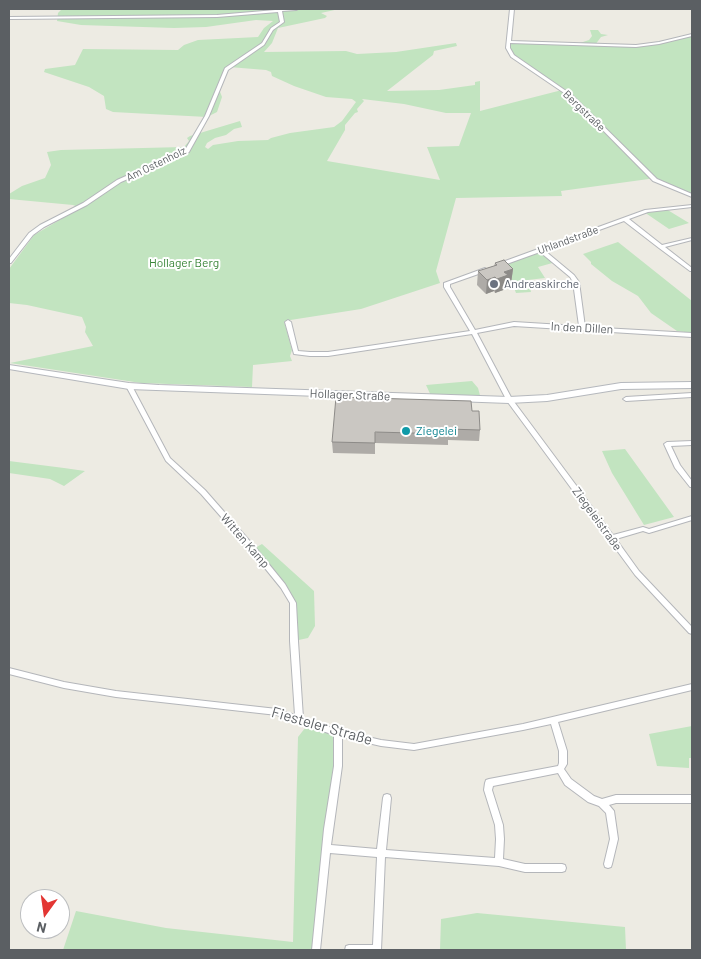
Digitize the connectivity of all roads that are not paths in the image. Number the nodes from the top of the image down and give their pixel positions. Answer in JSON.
{"nodes":[{"id":1,"x":296,"y":9,"type":"edge"},
{"id":2,"x":512,"y":9,"type":"edge"},
{"id":3,"x":280,"y":11,"type":"junction"},
{"id":4,"x":9,"y":18,"type":"edge"},
{"id":5,"x":692,"y":35,"type":"edge"},
{"id":6,"x":508,"y":42,"type":"junction"},
{"id":7,"x":692,"y":196,"type":"edge"},
{"id":8,"x":692,"y":206,"type":"edge"},
{"id":9,"x":625,"y":219,"type":"junction"},
{"id":10,"x":692,"y":239,"type":"edge"},
{"id":11,"x":661,"y":248,"type":"junction"},
{"id":12,"x":542,"y":250,"type":"junction"},
{"id":13,"x":9,"y":262,"type":"edge"},
{"id":14,"x":692,"y":270,"type":"edge"},
{"id":15,"x":446,"y":283,"type":"joint"},
{"id":16,"x":288,"y":322,"type":"dead end"},
{"id":17,"x":582,"y":328,"type":"junction"},
{"id":18,"x":473,"y":332,"type":"junction"},
{"id":19,"x":692,"y":335,"type":"edge"},
{"id":20,"x":9,"y":367,"type":"edge"},
{"id":21,"x":692,"y":385,"type":"edge"},
{"id":22,"x":129,"y":386,"type":"junction"},
{"id":23,"x":692,"y":396,"type":"edge"},
{"id":24,"x":626,"y":399,"type":"dead end"},
{"id":25,"x":509,"y":400,"type":"junction"},
{"id":26,"x":692,"y":443,"type":"edge"},
{"id":27,"x":692,"y":485,"type":"edge"},
{"id":28,"x":692,"y":518,"type":"edge"},
{"id":29,"x":611,"y":538,"type":"junction"},
{"id":30,"x":692,"y":630,"type":"edge"},
{"id":31,"x":9,"y":672,"type":"edge"},
{"id":32,"x":692,"y":688,"type":"edge"},
{"id":33,"x":299,"y":718,"type":"junction"},
{"id":34,"x":554,"y":720,"type":"junction"},
{"id":35,"x":338,"y":733,"type":"junction"},
{"id":36,"x":560,"y":769,"type":"junction"},
{"id":37,"x":387,"y":798,"type":"dead end"},
{"id":38,"x":692,"y":799,"type":"edge"},
{"id":39,"x":602,"y":802,"type":"junction"},
{"id":40,"x":326,"y":849,"type":"junction"},
{"id":41,"x":381,"y":854,"type":"junction"},
{"id":42,"x":499,"y":862,"type":"junction"},
{"id":43,"x":608,"y":864,"type":"dead end"},
{"id":44,"x":562,"y":868,"type":"dead end"},
{"id":45,"x":349,"y":949,"type":"dead end"},
{"id":46,"x":316,"y":950,"type":"edge"}],
"edges":[{"from":1,"to":3,"type":"street"},
{"from":2,"to":6,"type":"street"},
{"from":3,"to":4,"type":"street"},
{"from":3,"to":13,"type":"street","name":"Am Ostenholz"},
{"from":5,"to":6,"type":"street"},
{"from":6,"to":7,"type":"street","name":"Bergstraße"},
{"from":8,"to":9,"type":"street","name":"Uhlandstraße"},
{"from":9,"to":11,"type":"street"},
{"from":9,"to":12,"type":"street","name":"Uhlandstraße"},
{"from":10,"to":11,"type":"street"},
{"from":11,"to":14,"type":"street"},
{"from":12,"to":15,"type":"street","name":"Uhlandstraße"},
{"from":12,"to":17,"type":"street"},
{"from":15,"to":18,"type":"street","name":"Ziegeleistraße"},
{"from":16,"to":18,"type":"street","name":"In den Dillen"},
{"from":17,"to":18,"type":"street","name":"In den Dillen"},
{"from":17,"to":19,"type":"street","name":"In den Dillen"},
{"from":18,"to":25,"type":"street","name":"Ziegeleistraße"},
{"from":20,"to":22,"type":"main road","name":"Hollager Straße"},
{"from":21,"to":25,"type":"main road","name":"Hollager Straße"},
{"from":22,"to":25,"type":"main road","name":"Hollager Straße"},
{"from":22,"to":33,"type":"street","name":"Witten Kamp"},
{"from":23,"to":24,"type":"street"},
{"from":25,"to":29,"type":"street","name":"Ziegeleistraße"},
{"from":26,"to":27,"type":"street"},
{"from":28,"to":29,"type":"street"},
{"from":29,"to":30,"type":"street","name":"Ziegeleistraße"},
{"from":31,"to":33,"type":"street","name":"Fiesteler Straße"},
{"from":32,"to":34,"type":"street","name":"Fiesteler Straße"},
{"from":33,"to":35,"type":"street","name":"Fiesteler Straße"},
{"from":34,"to":35,"type":"street","name":"Fiesteler Straße"},
{"from":34,"to":36,"type":"street"},
{"from":35,"to":40,"type":"street"},
{"from":36,"to":39,"type":"street"},
{"from":36,"to":42,"type":"street"},
{"from":37,"to":41,"type":"street"},
{"from":38,"to":39,"type":"street"},
{"from":39,"to":43,"type":"street"},
{"from":40,"to":41,"type":"street"},
{"from":40,"to":46,"type":"street"},
{"from":41,"to":42,"type":"street"},
{"from":41,"to":45,"type":"street"},
{"from":42,"to":44,"type":"street"}]}
